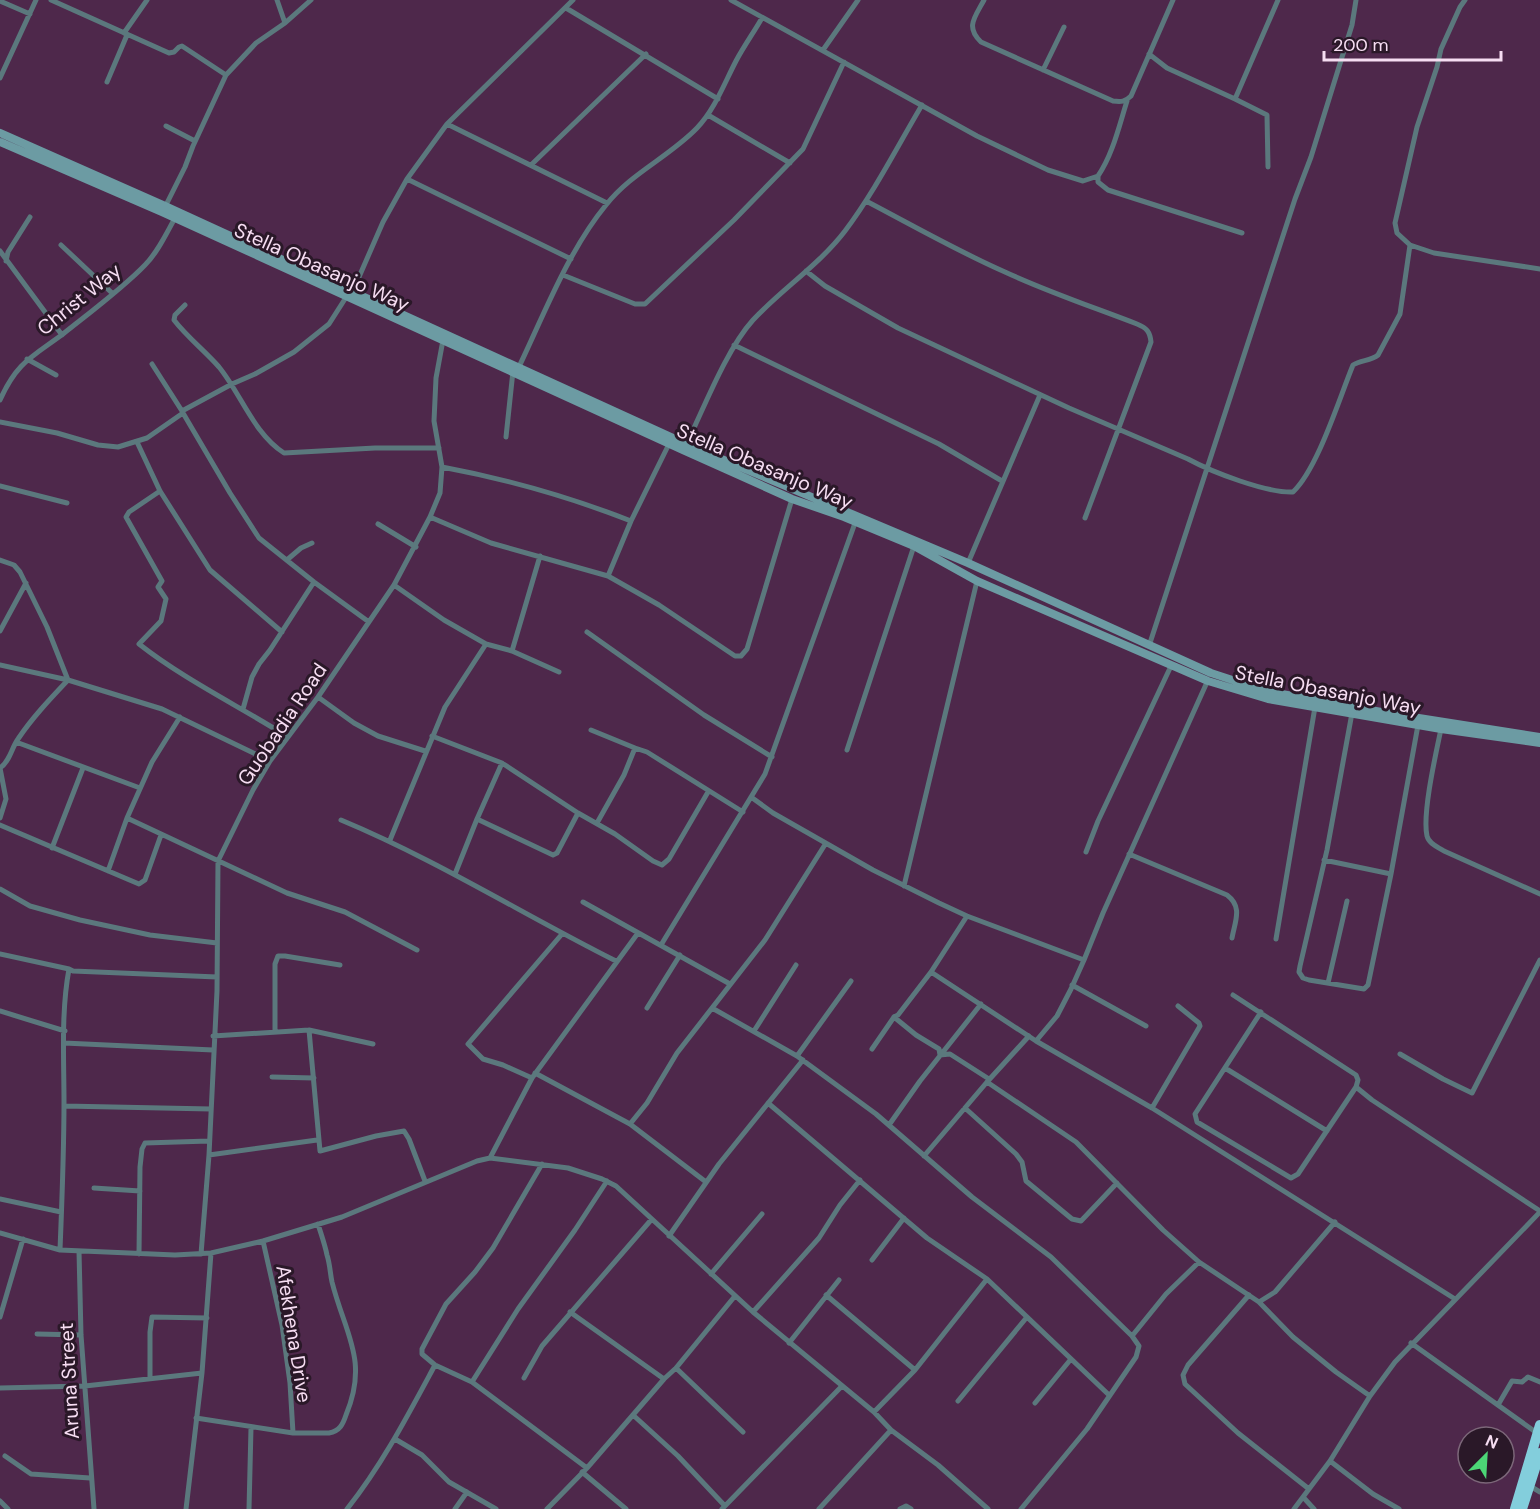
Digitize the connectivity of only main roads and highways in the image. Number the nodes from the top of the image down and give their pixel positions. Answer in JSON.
{"nodes":[{"id":1,"x":1539,"y":1429,"type":"edge"},
{"id":2,"x":1540,"y":1453,"type":"edge"},
{"id":3,"x":1515,"y":1509,"type":"edge"},
{"id":4,"x":1522,"y":1509,"type":"edge"}],
"edges":[{"from":1,"to":3,"type":"highway"},
{"from":2,"to":4,"type":"highway"}]}
